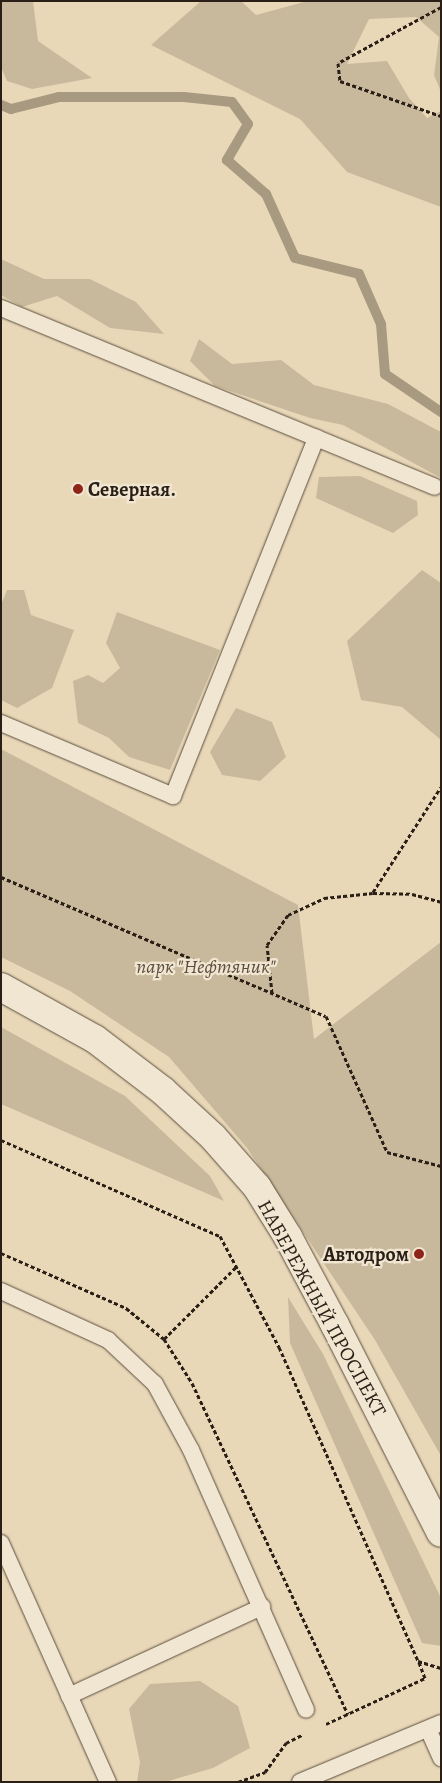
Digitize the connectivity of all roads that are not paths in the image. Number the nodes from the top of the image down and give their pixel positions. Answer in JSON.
{"nodes":[{"id":1,"x":1,"y":308,"type":"edge"},
{"id":2,"x":316,"y":438,"type":"junction"},
{"id":3,"x":436,"y":487,"type":"dead end"},
{"id":4,"x":1,"y":723,"type":"edge"},
{"id":5,"x":1,"y":987,"type":"edge"},
{"id":6,"x":1,"y":1291,"type":"edge"},
{"id":7,"x":441,"y":1533,"type":"edge"},
{"id":8,"x":1,"y":1543,"type":"edge"},
{"id":9,"x":262,"y":1607,"type":"junction"},
{"id":10,"x":69,"y":1696,"type":"junction"},
{"id":11,"x":306,"y":1710,"type":"dead end"},
{"id":12,"x":434,"y":1726,"type":"edge"},
{"id":13,"x":441,"y":1758,"type":"edge"},
{"id":14,"x":108,"y":1782,"type":"edge"},
{"id":15,"x":300,"y":1782,"type":"edge"}],
"edges":[{"from":1,"to":2,"type":"lane"},
{"from":2,"to":3,"type":"lane"},
{"from":2,"to":4,"type":"lane"},
{"from":5,"to":7,"type":"main road","name":"НАБЕРЕЖНЫЙ ПРОСПЕКТ"},
{"from":6,"to":9,"type":"lane"},
{"from":8,"to":10,"type":"lane"},
{"from":9,"to":10,"type":"lane"},
{"from":9,"to":11,"type":"lane"},
{"from":10,"to":14,"type":"lane"},
{"from":12,"to":13,"type":"lane"},
{"from":12,"to":15,"type":"lane"}]}
